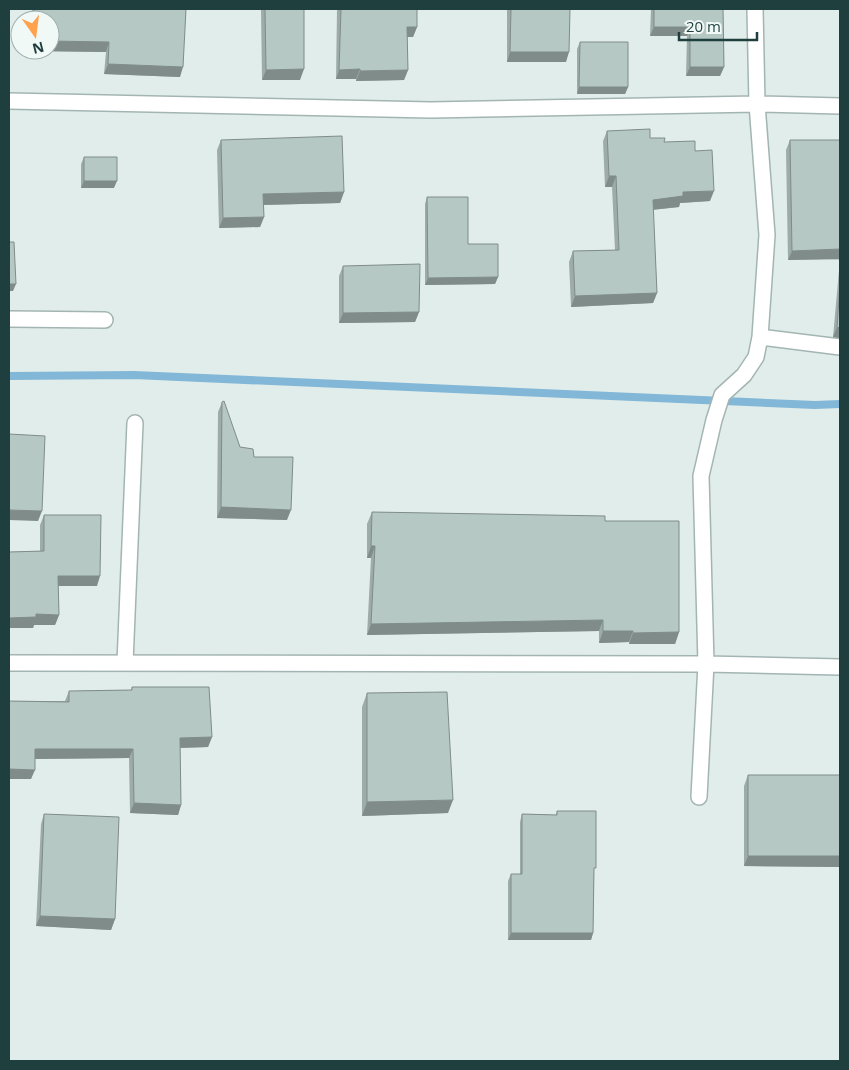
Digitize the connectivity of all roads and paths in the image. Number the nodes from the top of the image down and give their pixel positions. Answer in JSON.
{"nodes":[{"id":1,"x":755,"y":9,"type":"edge"},
{"id":2,"x":9,"y":101,"type":"edge"},
{"id":3,"x":756,"y":104,"type":"junction"},
{"id":4,"x":840,"y":106,"type":"edge"},
{"id":5,"x":9,"y":320,"type":"edge"},
{"id":6,"x":105,"y":320,"type":"dead end"},
{"id":7,"x":760,"y":337,"type":"junction"},
{"id":8,"x":840,"y":347,"type":"edge"},
{"id":9,"x":135,"y":424,"type":"dead end"},
{"id":10,"x":9,"y":662,"type":"edge"},
{"id":11,"x":125,"y":663,"type":"junction"},
{"id":12,"x":706,"y":664,"type":"junction"},
{"id":13,"x":840,"y":667,"type":"edge"},
{"id":14,"x":699,"y":797,"type":"dead end"}],
"edges":[{"from":1,"to":3,"type":"street"},
{"from":2,"to":3,"type":"street"},
{"from":3,"to":4,"type":"street"},
{"from":3,"to":7,"type":"street"},
{"from":5,"to":6,"type":"street"},
{"from":7,"to":8,"type":"street"},
{"from":7,"to":12,"type":"street"},
{"from":9,"to":11,"type":"street"},
{"from":10,"to":11,"type":"street"},
{"from":11,"to":12,"type":"street"},
{"from":12,"to":13,"type":"street"},
{"from":12,"to":14,"type":"street"}]}
